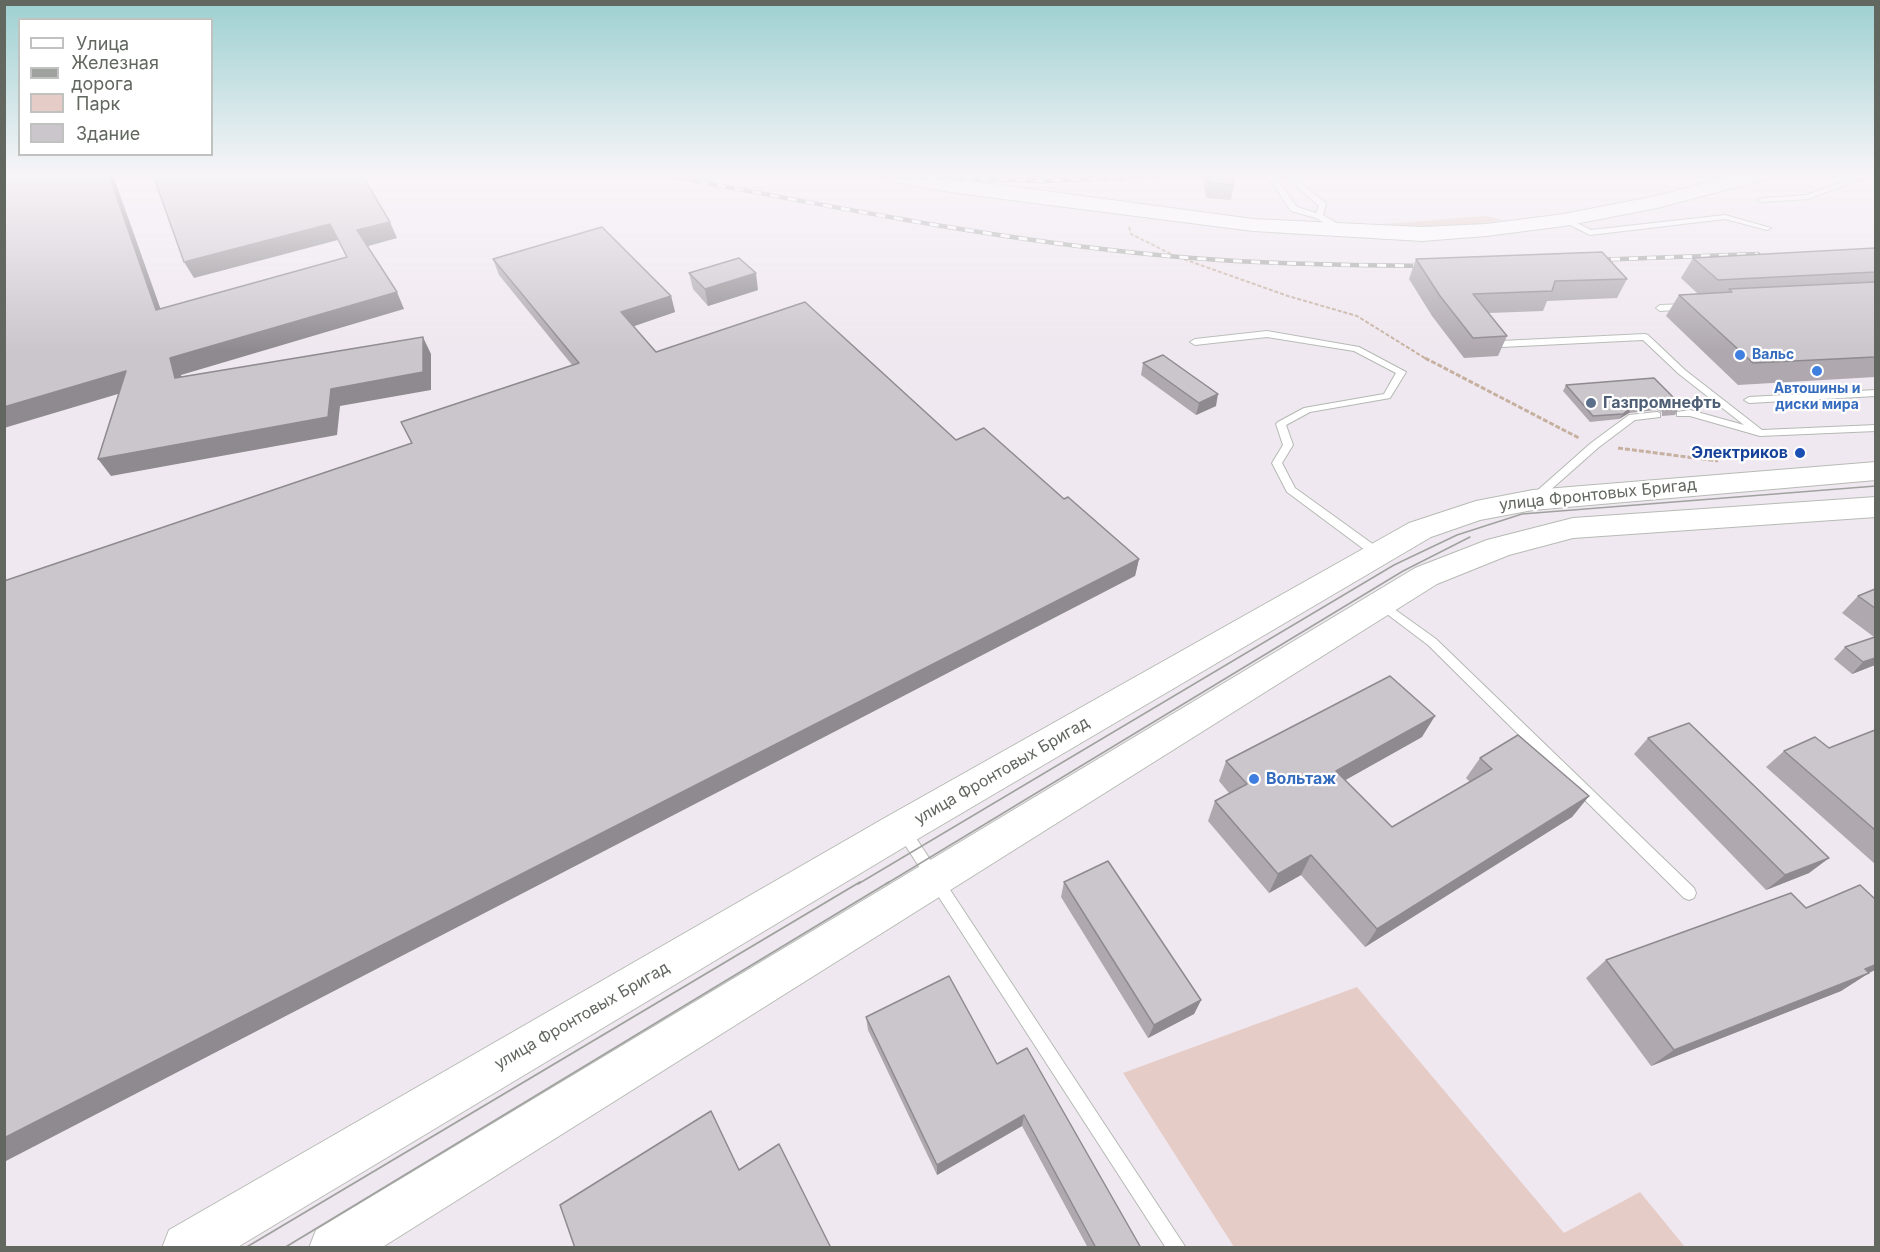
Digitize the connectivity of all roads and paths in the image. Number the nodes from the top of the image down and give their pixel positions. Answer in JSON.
{"nodes":[{"id":1,"x":1131,"y":233,"type":"edge"},
{"id":2,"x":1407,"y":233,"type":"edge"},
{"id":3,"x":1434,"y":233,"type":"edge"},
{"id":4,"x":1696,"y":306,"type":"edge"},
{"id":5,"x":1660,"y":308,"type":"dead end"},
{"id":6,"x":1195,"y":342,"type":"dead end"},
{"id":7,"x":1502,"y":344,"type":"edge"},
{"id":8,"x":1874,"y":395,"type":"edge"},
{"id":9,"x":1749,"y":400,"type":"dead end"},
{"id":10,"x":1680,"y":414,"type":"edge"},
{"id":11,"x":1657,"y":415,"type":"dead end"},
{"id":12,"x":1875,"y":428,"type":"edge"},
{"id":13,"x":1760,"y":434,"type":"junction"},
{"id":14,"x":1595,"y":445,"type":"junction"},
{"id":15,"x":1721,"y":462,"type":"dead end"},
{"id":16,"x":1875,"y":471,"type":"edge"},
{"id":17,"x":1533,"y":500,"type":"junction"},
{"id":18,"x":1875,"y":507,"type":"edge"},
{"id":19,"x":1377,"y":553,"type":"junction"},
{"id":20,"x":1383,"y":605,"type":"junction"},
{"id":21,"x":902,"y":828,"type":"junction"},
{"id":22,"x":936,"y":877,"type":"junction"},
{"id":23,"x":1689,"y":893,"type":"dead end"},
{"id":24,"x":187,"y":1248,"type":"edge"},
{"id":25,"x":334,"y":1248,"type":"edge"},
{"id":26,"x":1177,"y":1248,"type":"edge"}],
"edges":[{"from":1,"to":14,"type":"path"},
{"from":2,"to":3,"type":"main road"},
{"from":4,"to":5,"type":"lane"},
{"from":6,"to":19,"type":"lane"},
{"from":7,"to":13,"type":"lane"},
{"from":8,"to":9,"type":"lane"},
{"from":10,"to":13,"type":"lane"},
{"from":11,"to":14,"type":"lane"},
{"from":12,"to":13,"type":"lane"},
{"from":14,"to":15,"type":"path"},
{"from":14,"to":17,"type":"lane"},
{"from":16,"to":17,"type":"main road","name":"улица Фронтовых Бригад"},
{"from":17,"to":19,"type":"main road","name":"улица Фронтовых Бригад"},
{"from":18,"to":20,"type":"main road","name":"улица Фронтовых Бригад"},
{"from":19,"to":21,"type":"main road","name":"улица Фронтовых Бригад"},
{"from":20,"to":22,"type":"main road","name":"улица Фронтовых Бригад"},
{"from":20,"to":23,"type":"lane"},
{"from":21,"to":22,"type":"lane"},
{"from":21,"to":24,"type":"main road","name":"улица Фронтовых Бригад"},
{"from":22,"to":25,"type":"main road","name":"улица Фронтовых Бригад"},
{"from":22,"to":26,"type":"lane"}]}
